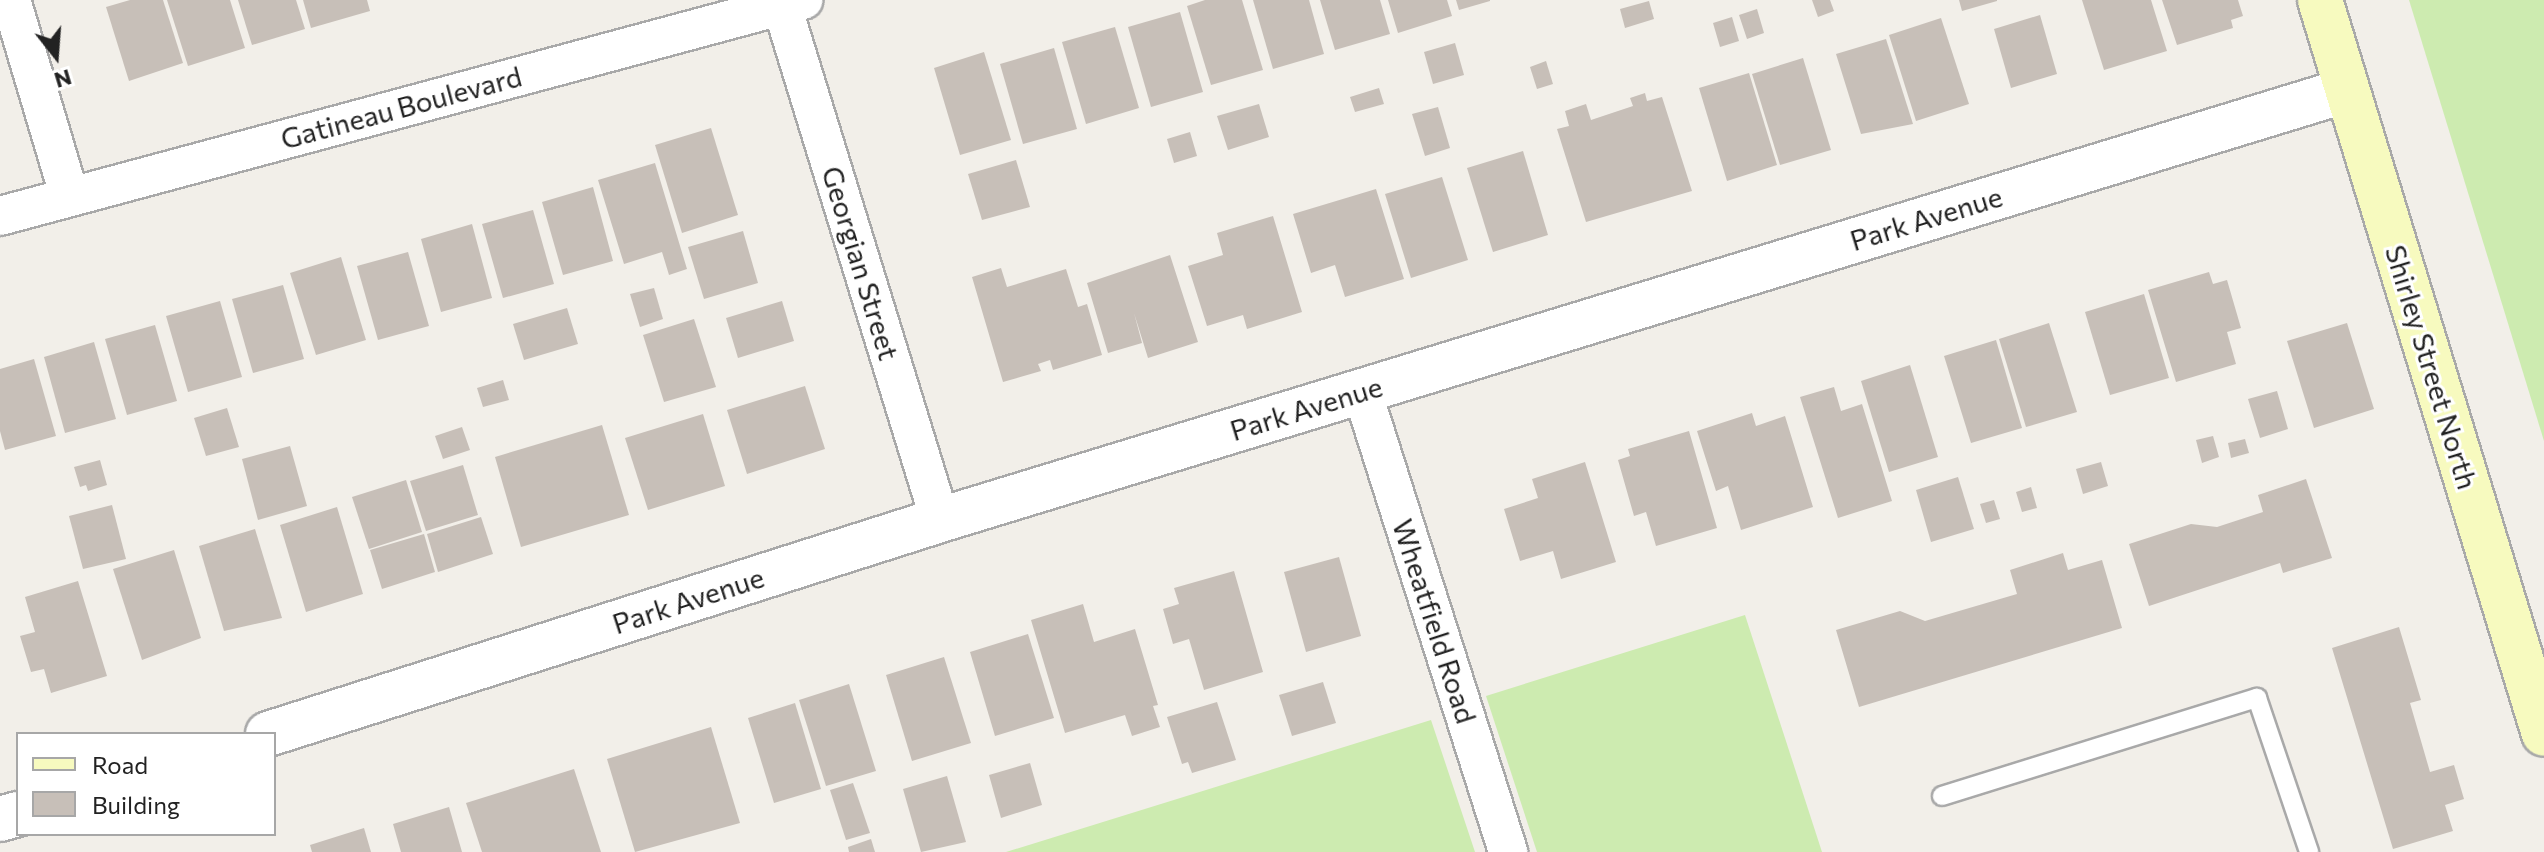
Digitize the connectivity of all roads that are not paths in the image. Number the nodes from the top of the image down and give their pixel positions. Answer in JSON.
{"nodes":[{"id":1,"x":11,"y":0,"type":"edge"},
{"id":2,"x":2320,"y":0,"type":"edge"},
{"id":3,"x":792,"y":3,"type":"edge"},
{"id":4,"x":2347,"y":90,"type":"junction"},
{"id":5,"x":69,"y":194,"type":"junction"},
{"id":6,"x":0,"y":216,"type":"edge"},
{"id":7,"x":1362,"y":391,"type":"junction"},
{"id":8,"x":940,"y":520,"type":"junction"},
{"id":9,"x":274,"y":732,"type":"edge"},
{"id":10,"x":2544,"y":734,"type":"edge"},
{"id":11,"x":1942,"y":796,"type":"dead end"},
{"id":12,"x":1508,"y":852,"type":"edge"},
{"id":13,"x":2309,"y":852,"type":"edge"}],
"edges":[{"from":1,"to":5,"type":"street"},
{"from":2,"to":4,"type":"main road","name":"Shirley Street North"},
{"from":3,"to":5,"type":"street","name":"Gatineau Boulevard"},
{"from":3,"to":8,"type":"street","name":"Georgian Street"},
{"from":4,"to":7,"type":"street","name":"Park Avenue"},
{"from":4,"to":10,"type":"main road","name":"Shirley Street North"},
{"from":5,"to":6,"type":"street","name":"Gatineau Boulevard"},
{"from":7,"to":8,"type":"street","name":"Park Avenue"},
{"from":7,"to":12,"type":"street","name":"Wheatfield Road"},
{"from":8,"to":9,"type":"street","name":"Park Avenue"},
{"from":11,"to":13,"type":"lane"}]}
